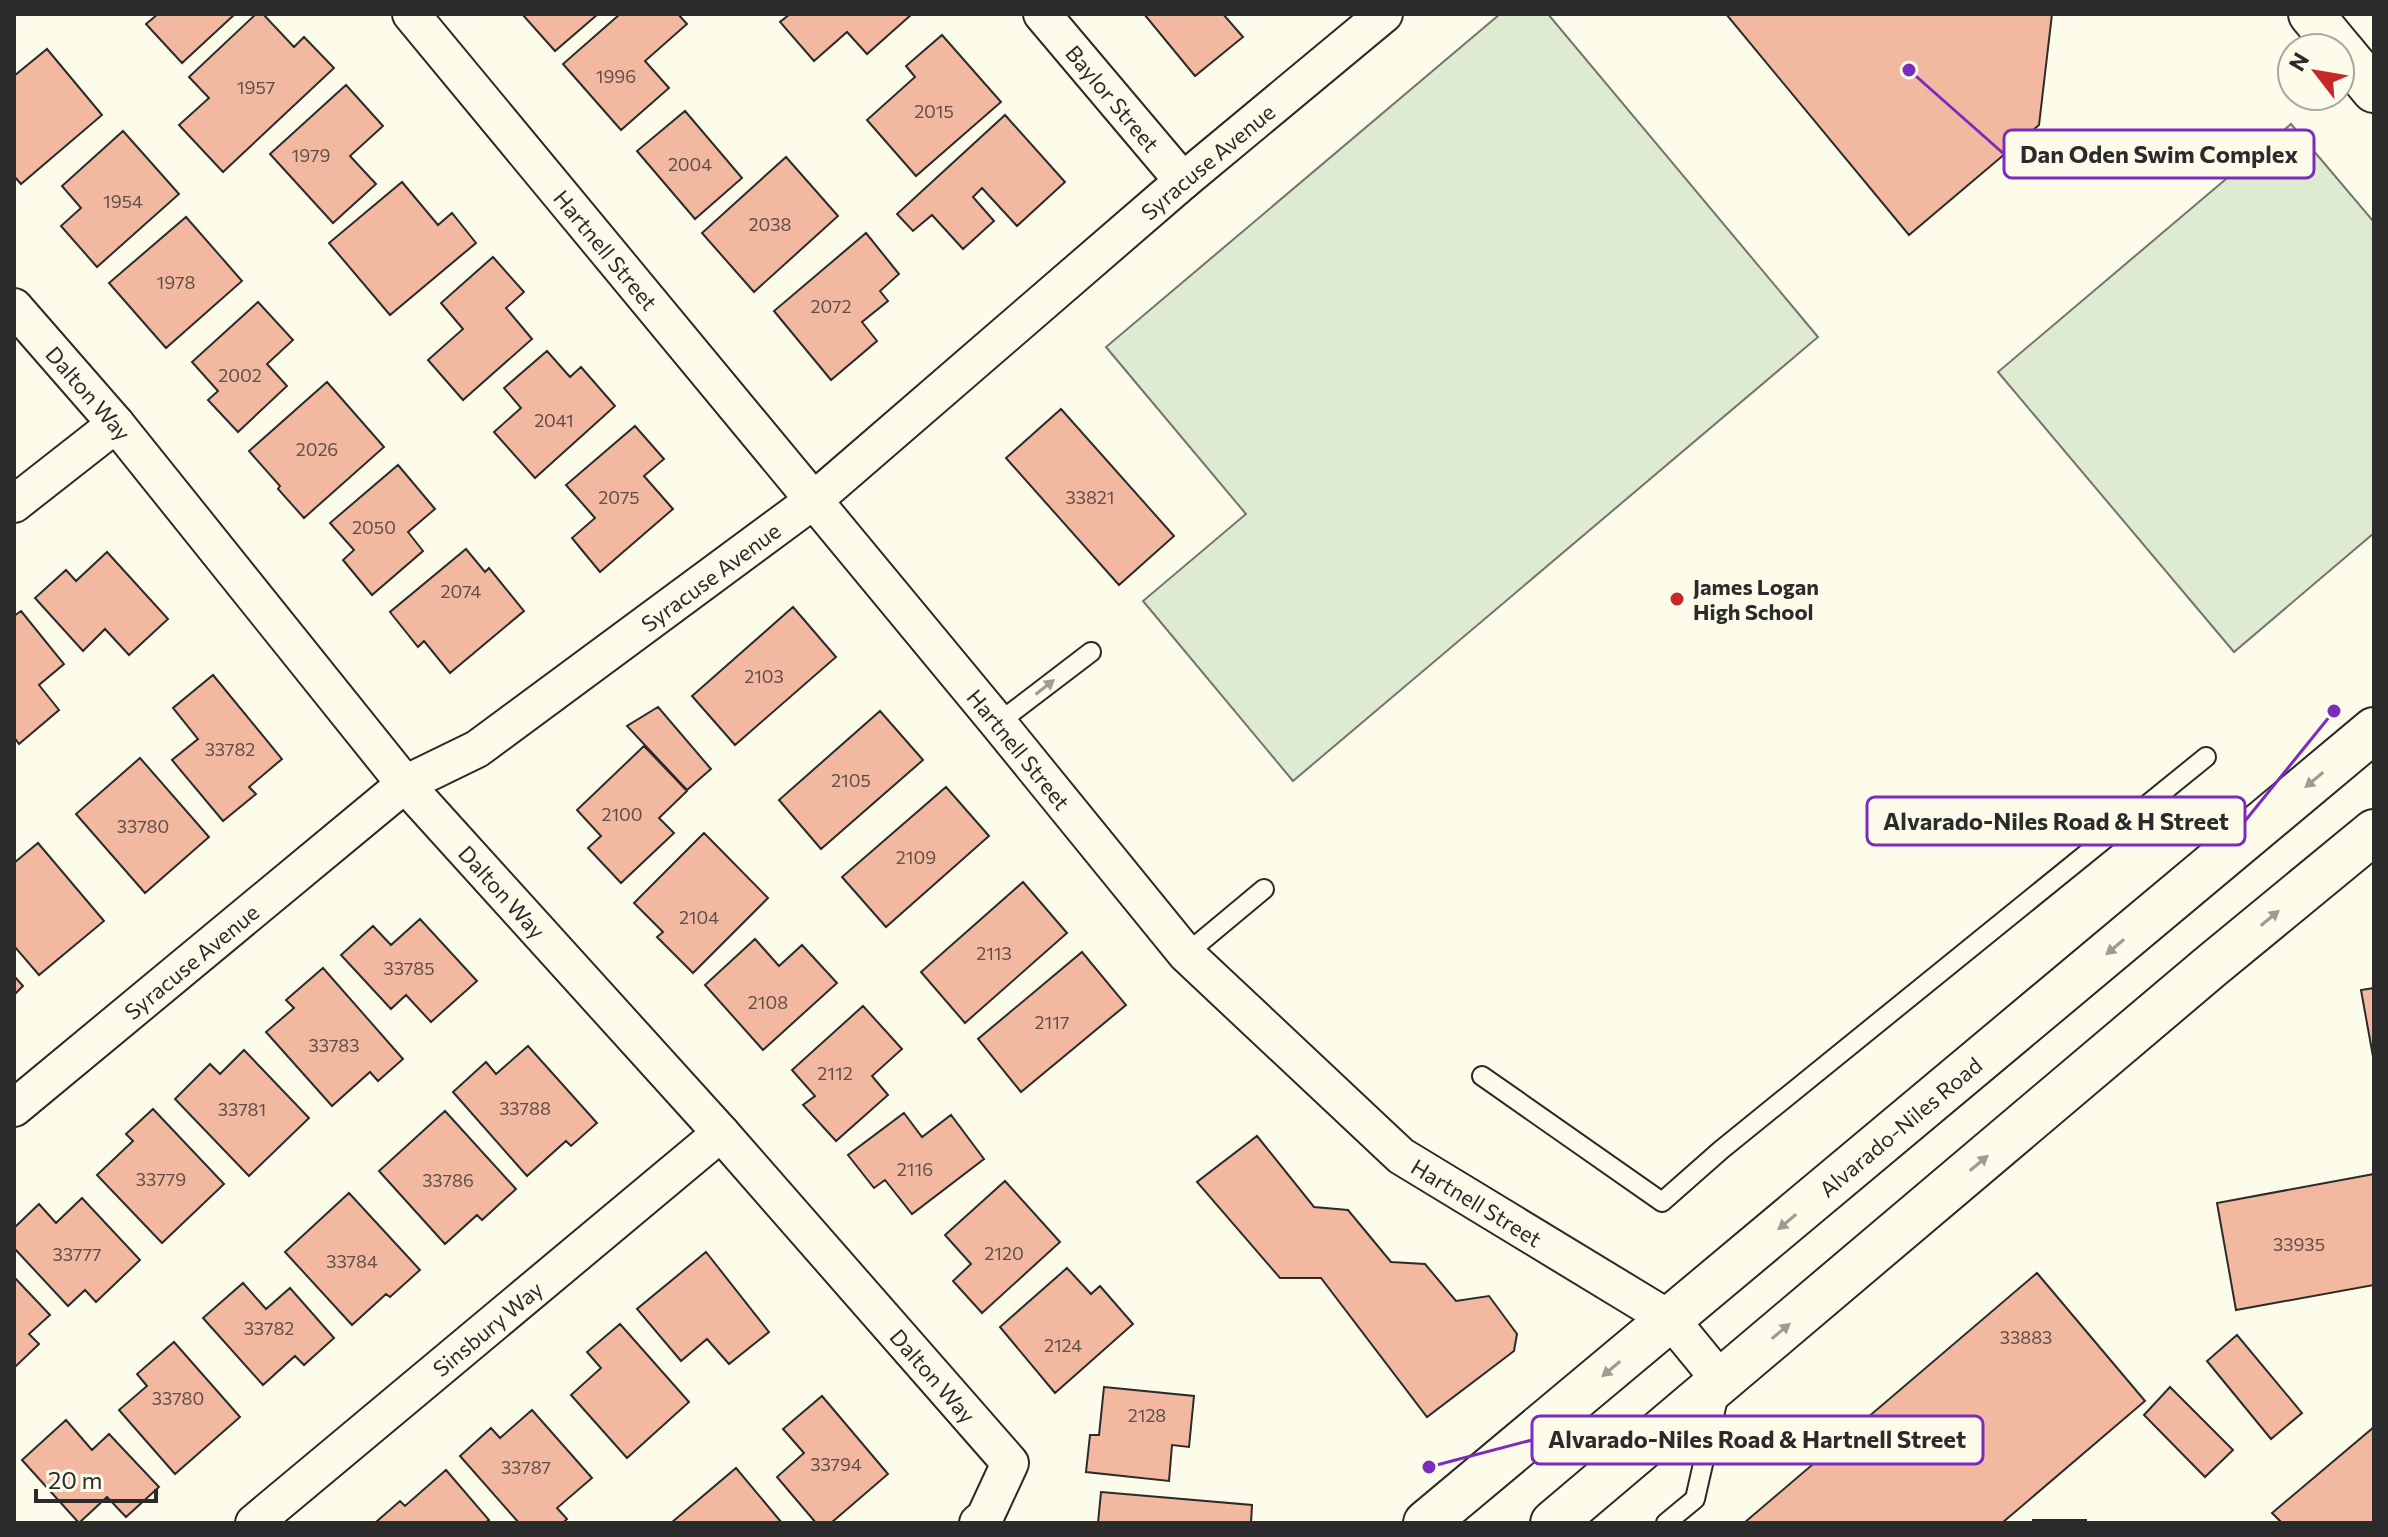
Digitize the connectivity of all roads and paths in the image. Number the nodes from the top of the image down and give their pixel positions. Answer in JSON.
{"nodes":[{"id":1,"x":411,"y":14,"type":"edge"},
{"id":2,"x":1042,"y":14,"type":"edge"},
{"id":3,"x":1384,"y":14,"type":"edge"},
{"id":4,"x":2311,"y":14,"type":"edge"},
{"id":5,"x":2326,"y":32,"type":"edge"},
{"id":6,"x":2356,"y":68,"type":"edge"},
{"id":7,"x":2374,"y":90,"type":"edge"},
{"id":8,"x":1183,"y":181,"type":"junction"},
{"id":9,"x":14,"y":307,"type":"edge"},
{"id":10,"x":116,"y":424,"type":"junction"},
{"id":11,"x":814,"y":500,"type":"junction"},
{"id":12,"x":14,"y":504,"type":"edge"},
{"id":13,"x":1091,"y":652,"type":"dead end"},
{"id":14,"x":998,"y":723,"type":"junction"},
{"id":15,"x":2374,"y":730,"type":"edge"},
{"id":16,"x":2206,"y":757,"type":"dead end"},
{"id":17,"x":405,"y":784,"type":"junction"},
{"id":18,"x":2374,"y":832,"type":"edge"},
{"id":19,"x":1264,"y":889,"type":"dead end"},
{"id":20,"x":1186,"y":954,"type":"junction"},
{"id":21,"x":1482,"y":1076,"type":"dead end"},
{"id":22,"x":14,"y":1108,"type":"edge"},
{"id":23,"x":721,"y":1133,"type":"junction"},
{"id":24,"x":1671,"y":1320,"type":"junction"},
{"id":25,"x":1721,"y":1381,"type":"junction"},
{"id":26,"x":254,"y":1523,"type":"edge"},
{"id":27,"x":978,"y":1523,"type":"edge"},
{"id":28,"x":1426,"y":1523,"type":"edge"},
{"id":29,"x":1553,"y":1523,"type":"edge"},
{"id":30,"x":1666,"y":1523,"type":"edge"}],
"edges":[{"from":1,"to":11,"type":"street","name":"Hartnell Street"},
{"from":2,"to":8,"type":"street","name":"Baylor Street"},
{"from":3,"to":8,"type":"street","name":"Syracuse Avenue"},
{"from":4,"to":5,"type":"main road"},
{"from":6,"to":7,"type":"main road"},
{"from":8,"to":11,"type":"street","name":"Syracuse Avenue"},
{"from":9,"to":10,"type":"street","name":"Dalton Way"},
{"from":10,"to":12,"type":"street"},
{"from":10,"to":17,"type":"street","name":"Dalton Way"},
{"from":11,"to":14,"type":"street","name":"Hartnell Street"},
{"from":11,"to":17,"type":"street","name":"Syracuse Avenue"},
{"from":14,"to":13,"type":"lane","one_way":true},
{"from":14,"to":20,"type":"street","name":"Hartnell Street"},
{"from":15,"to":24,"type":"main road","name":"Alvarado-Niles Road","one_way":true},
{"from":16,"to":21,"type":"lane"},
{"from":17,"to":22,"type":"street","name":"Syracuse Avenue"},
{"from":17,"to":23,"type":"street","name":"Dalton Way"},
{"from":25,"to":18,"type":"main road","one_way":true},
{"from":19,"to":20,"type":"lane"},
{"from":20,"to":24,"type":"street","name":"Hartnell Street"},
{"from":23,"to":26,"type":"street","name":"Sinsbury Way"},
{"from":23,"to":27,"type":"street","name":"Dalton Way"},
{"from":24,"to":25,"type":"street","name":"Hartnell Street"},
{"from":24,"to":28,"type":"main road","name":"Alvarado-Niles Road","one_way":true},
{"from":25,"to":29,"type":"main road"},
{"from":25,"to":30,"type":"lane"}]}
